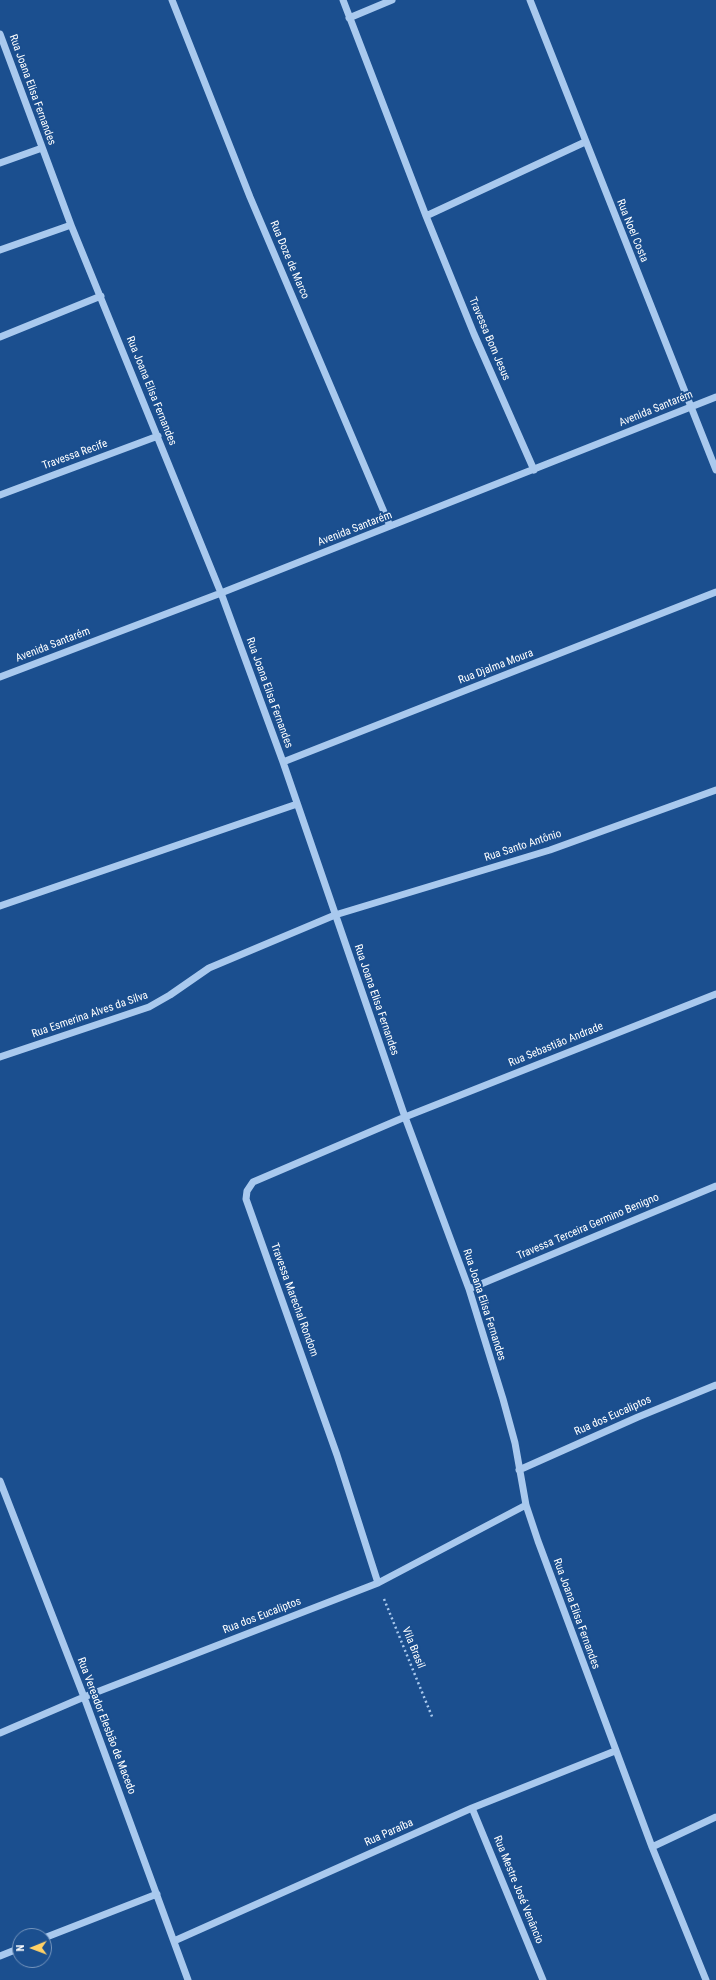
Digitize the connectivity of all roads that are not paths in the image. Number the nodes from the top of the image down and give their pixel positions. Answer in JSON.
{"nodes":[{"id":1,"x":172,"y":0,"type":"edge"},
{"id":2,"x":343,"y":0,"type":"edge"},
{"id":3,"x":392,"y":0,"type":"edge"},
{"id":4,"x":530,"y":0,"type":"edge"},
{"id":5,"x":349,"y":18,"type":"junction"},
{"id":6,"x":0,"y":34,"type":"edge"},
{"id":7,"x":585,"y":142,"type":"junction"},
{"id":8,"x":42,"y":148,"type":"junction"},
{"id":9,"x":0,"y":163,"type":"edge"},
{"id":10,"x":426,"y":216,"type":"junction"},
{"id":11,"x":71,"y":225,"type":"junction"},
{"id":12,"x":0,"y":250,"type":"edge"},
{"id":13,"x":100,"y":296,"type":"junction"},
{"id":14,"x":0,"y":337,"type":"edge"},
{"id":15,"x":716,"y":397,"type":"edge"},
{"id":16,"x":691,"y":406,"type":"junction"},
{"id":17,"x":158,"y":436,"type":"junction"},
{"id":18,"x":534,"y":470,"type":"junction"},
{"id":19,"x":716,"y":470,"type":"edge"},
{"id":20,"x":0,"y":495,"type":"edge"},
{"id":21,"x":390,"y":526,"type":"junction"},
{"id":22,"x":716,"y":592,"type":"edge"},
{"id":23,"x":221,"y":593,"type":"junction"},
{"id":24,"x":0,"y":677,"type":"edge"},
{"id":25,"x":283,"y":762,"type":"junction"},
{"id":26,"x":716,"y":790,"type":"edge"},
{"id":27,"x":297,"y":804,"type":"junction"},
{"id":28,"x":0,"y":906,"type":"edge"},
{"id":29,"x":335,"y":915,"type":"junction"},
{"id":30,"x":716,"y":994,"type":"edge"},
{"id":31,"x":0,"y":1057,"type":"edge"},
{"id":32,"x":405,"y":1117,"type":"junction"},
{"id":33,"x":716,"y":1186,"type":"edge"},
{"id":34,"x":469,"y":1289,"type":"junction"},
{"id":35,"x":716,"y":1384,"type":"edge"},
{"id":36,"x":519,"y":1470,"type":"junction"},
{"id":37,"x":0,"y":1481,"type":"edge"},
{"id":38,"x":526,"y":1505,"type":"junction"},
{"id":39,"x":378,"y":1583,"type":"junction"},
{"id":40,"x":84,"y":1697,"type":"junction"},
{"id":41,"x":0,"y":1733,"type":"edge"},
{"id":42,"x":615,"y":1751,"type":"junction"},
{"id":43,"x":472,"y":1808,"type":"junction"},
{"id":44,"x":716,"y":1817,"type":"edge"},
{"id":45,"x":652,"y":1847,"type":"junction"},
{"id":46,"x":157,"y":1894,"type":"junction"},
{"id":47,"x":52,"y":1935,"type":"edge"},
{"id":48,"x":174,"y":1941,"type":"junction"},
{"id":49,"x":12,"y":1951,"type":"edge"},
{"id":50,"x":0,"y":1956,"type":"edge"},
{"id":51,"x":188,"y":1980,"type":"edge"},
{"id":52,"x":542,"y":1980,"type":"edge"},
{"id":53,"x":706,"y":1980,"type":"edge"}],
"edges":[{"from":1,"to":21,"type":"street","name":"Rua Doze de Marco"},
{"from":2,"to":5,"type":"street","name":"Travessa Bom Jesus"},
{"from":3,"to":5,"type":"street"},
{"from":4,"to":7,"type":"street","name":"Rua Noel Costa"},
{"from":5,"to":10,"type":"street","name":"Travessa Bom Jesus"},
{"from":6,"to":8,"type":"street","name":"Rua Joana Elisa Fernandes"},
{"from":7,"to":10,"type":"street"},
{"from":7,"to":16,"type":"street","name":"Rua Noel Costa"},
{"from":8,"to":9,"type":"street"},
{"from":8,"to":11,"type":"street","name":"Rua Joana Elisa Fernandes"},
{"from":10,"to":18,"type":"street","name":"Travessa Bom Jesus"},
{"from":11,"to":12,"type":"street"},
{"from":11,"to":13,"type":"street","name":"Rua Joana Elisa Fernandes"},
{"from":13,"to":14,"type":"street"},
{"from":13,"to":17,"type":"street","name":"Rua Joana Elisa Fernandes"},
{"from":15,"to":16,"type":"street","name":"Avenida Santarém"},
{"from":16,"to":18,"type":"street","name":"Avenida Santarém"},
{"from":16,"to":19,"type":"street","name":"Rua Noel Costa"},
{"from":17,"to":20,"type":"street","name":"Travessa Recife"},
{"from":17,"to":23,"type":"street","name":"Rua Joana Elisa Fernandes"},
{"from":18,"to":21,"type":"street","name":"Avenida Santarém"},
{"from":21,"to":23,"type":"street","name":"Avenida Santarém"},
{"from":22,"to":25,"type":"street","name":"Rua Djalma Moura"},
{"from":23,"to":24,"type":"street","name":"Avenida Santarém"},
{"from":23,"to":25,"type":"street","name":"Rua Joana Elisa Fernandes"},
{"from":25,"to":27,"type":"street","name":"Rua Joana Elisa Fernandes"},
{"from":26,"to":29,"type":"street","name":"Rua Santo Antônio"},
{"from":27,"to":28,"type":"street"},
{"from":27,"to":29,"type":"street","name":"Rua Joana Elisa Fernandes"},
{"from":29,"to":31,"type":"street","name":"Rua Esmerina Alves da Silva"},
{"from":29,"to":32,"type":"street","name":"Rua Joana Elisa Fernandes"},
{"from":30,"to":32,"type":"street","name":"Rua Sebastião Andrade"},
{"from":32,"to":34,"type":"street","name":"Rua Joana Elisa Fernandes"},
{"from":32,"to":39,"type":"street","name":"Travessa Marechal Rondom"},
{"from":33,"to":34,"type":"street","name":"Travessa Terceira Germino Benigno"},
{"from":34,"to":36,"type":"street","name":"Rua Joana Elisa Fernandes"},
{"from":35,"to":36,"type":"street","name":"Rua dos Eucaliptos"},
{"from":36,"to":38,"type":"street","name":"Rua Joana Elisa Fernandes"},
{"from":37,"to":40,"type":"street","name":"Rua Vereador Elesbão de Macedo"},
{"from":38,"to":39,"type":"street","name":"Rua dos Eucaliptos"},
{"from":38,"to":42,"type":"street","name":"Rua Joana Elisa Fernandes"},
{"from":39,"to":40,"type":"street","name":"Rua dos Eucaliptos"},
{"from":40,"to":41,"type":"street","name":"Rua dos Eucaliptos"},
{"from":40,"to":46,"type":"street","name":"Rua Vereador Elesbão de Macedo"},
{"from":42,"to":43,"type":"street","name":"Rua Paraíba"},
{"from":42,"to":45,"type":"street","name":"Rua Joana Elisa Fernandes"},
{"from":43,"to":48,"type":"street","name":"Rua Paraíba"},
{"from":43,"to":52,"type":"street","name":"Rua Mestre José Venâncio"},
{"from":44,"to":45,"type":"street"},
{"from":45,"to":53,"type":"street","name":"Rua Joana Elisa Fernandes"},
{"from":46,"to":47,"type":"street"},
{"from":46,"to":48,"type":"street","name":"Rua Vereador Elesbão de Macedo"},
{"from":48,"to":51,"type":"street","name":"Rua Vereador Elesbão de Macedo"},
{"from":49,"to":50,"type":"street"}]}
